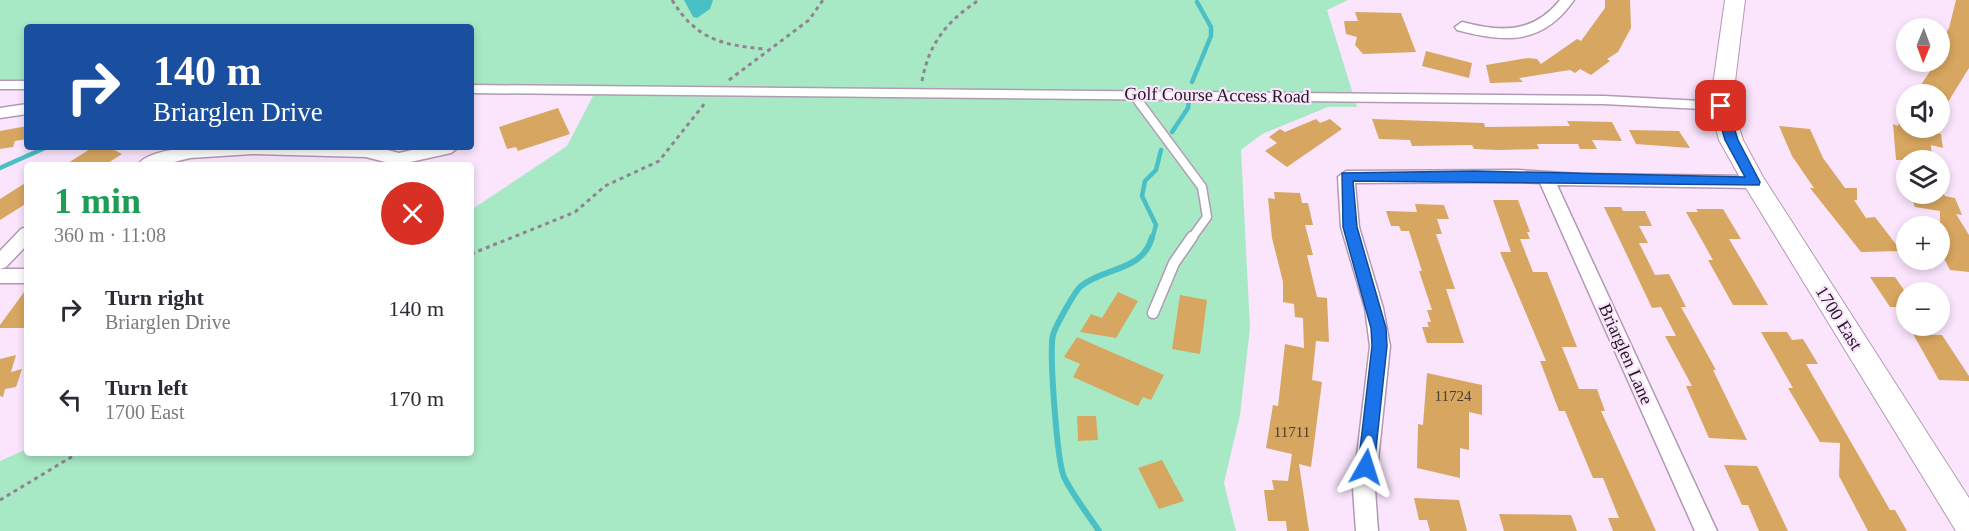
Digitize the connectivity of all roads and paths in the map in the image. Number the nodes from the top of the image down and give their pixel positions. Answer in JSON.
{"nodes":[{"id":1,"x":672,"y":0,"type":"edge"},
{"id":2,"x":823,"y":0,"type":"edge"},
{"id":3,"x":979,"y":0,"type":"edge"},
{"id":4,"x":1567,"y":0,"type":"edge"},
{"id":5,"x":1735,"y":0,"type":"edge"},
{"id":6,"x":1462,"y":27,"type":"dead end"},
{"id":7,"x":766,"y":50,"type":"junction"},
{"id":8,"x":0,"y":85,"type":"edge"},
{"id":9,"x":24,"y":85,"type":"edge"},
{"id":10,"x":474,"y":89,"type":"edge"},
{"id":11,"x":714,"y":92,"type":"junction"},
{"id":12,"x":920,"y":92,"type":"junction"},
{"id":13,"x":1133,"y":94,"type":"junction"},
{"id":14,"x":1721,"y":106,"type":"junction"},
{"id":15,"x":24,"y":109,"type":"edge"},
{"id":16,"x":0,"y":113,"type":"edge"},
{"id":17,"x":440,"y":150,"type":"edge"},
{"id":18,"x":153,"y":156,"type":"edge"},
{"id":19,"x":396,"y":162,"type":"edge"},
{"id":20,"x":1546,"y":178,"type":"junction"},
{"id":21,"x":1754,"y":182,"type":"junction"},
{"id":22,"x":24,"y":237,"type":"edge"},
{"id":23,"x":474,"y":253,"type":"edge"},
{"id":24,"x":0,"y":262,"type":"edge"},
{"id":25,"x":0,"y":276,"type":"edge"},
{"id":26,"x":24,"y":276,"type":"edge"},
{"id":27,"x":1153,"y":313,"type":"dead end"},
{"id":28,"x":73,"y":456,"type":"edge"},
{"id":29,"x":0,"y":500,"type":"edge"},
{"id":30,"x":1969,"y":525,"type":"edge"},
{"id":31,"x":1367,"y":531,"type":"edge"},
{"id":32,"x":1706,"y":531,"type":"edge"}],
"edges":[{"from":1,"to":7,"type":"path"},
{"from":2,"to":7,"type":"path"},
{"from":3,"to":12,"type":"path"},
{"from":4,"to":6,"type":"street"},
{"from":5,"to":14,"type":"main road"},
{"from":7,"to":11,"type":"path"},
{"from":8,"to":9,"type":"lane"},
{"from":10,"to":11,"type":"lane","name":"Golf Course Access Road"},
{"from":11,"to":12,"type":"lane","name":"Golf Course Access Road"},
{"from":11,"to":23,"type":"path"},
{"from":12,"to":13,"type":"lane","name":"Golf Course Access Road"},
{"from":13,"to":14,"type":"lane","name":"Golf Course Access Road"},
{"from":13,"to":27,"type":"lane"},
{"from":14,"to":21,"type":"main road","name":"1700 East"},
{"from":15,"to":16,"type":"street"},
{"from":17,"to":19,"type":"street"},
{"from":18,"to":19,"type":"street"},
{"from":20,"to":21,"type":"street"},
{"from":20,"to":31,"type":"street"},
{"from":20,"to":32,"type":"street","name":"Briarglen Lane"},
{"from":21,"to":30,"type":"main road","name":"1700 East"},
{"from":22,"to":24,"type":"street"},
{"from":25,"to":26,"type":"street"},
{"from":28,"to":29,"type":"path"}]}
